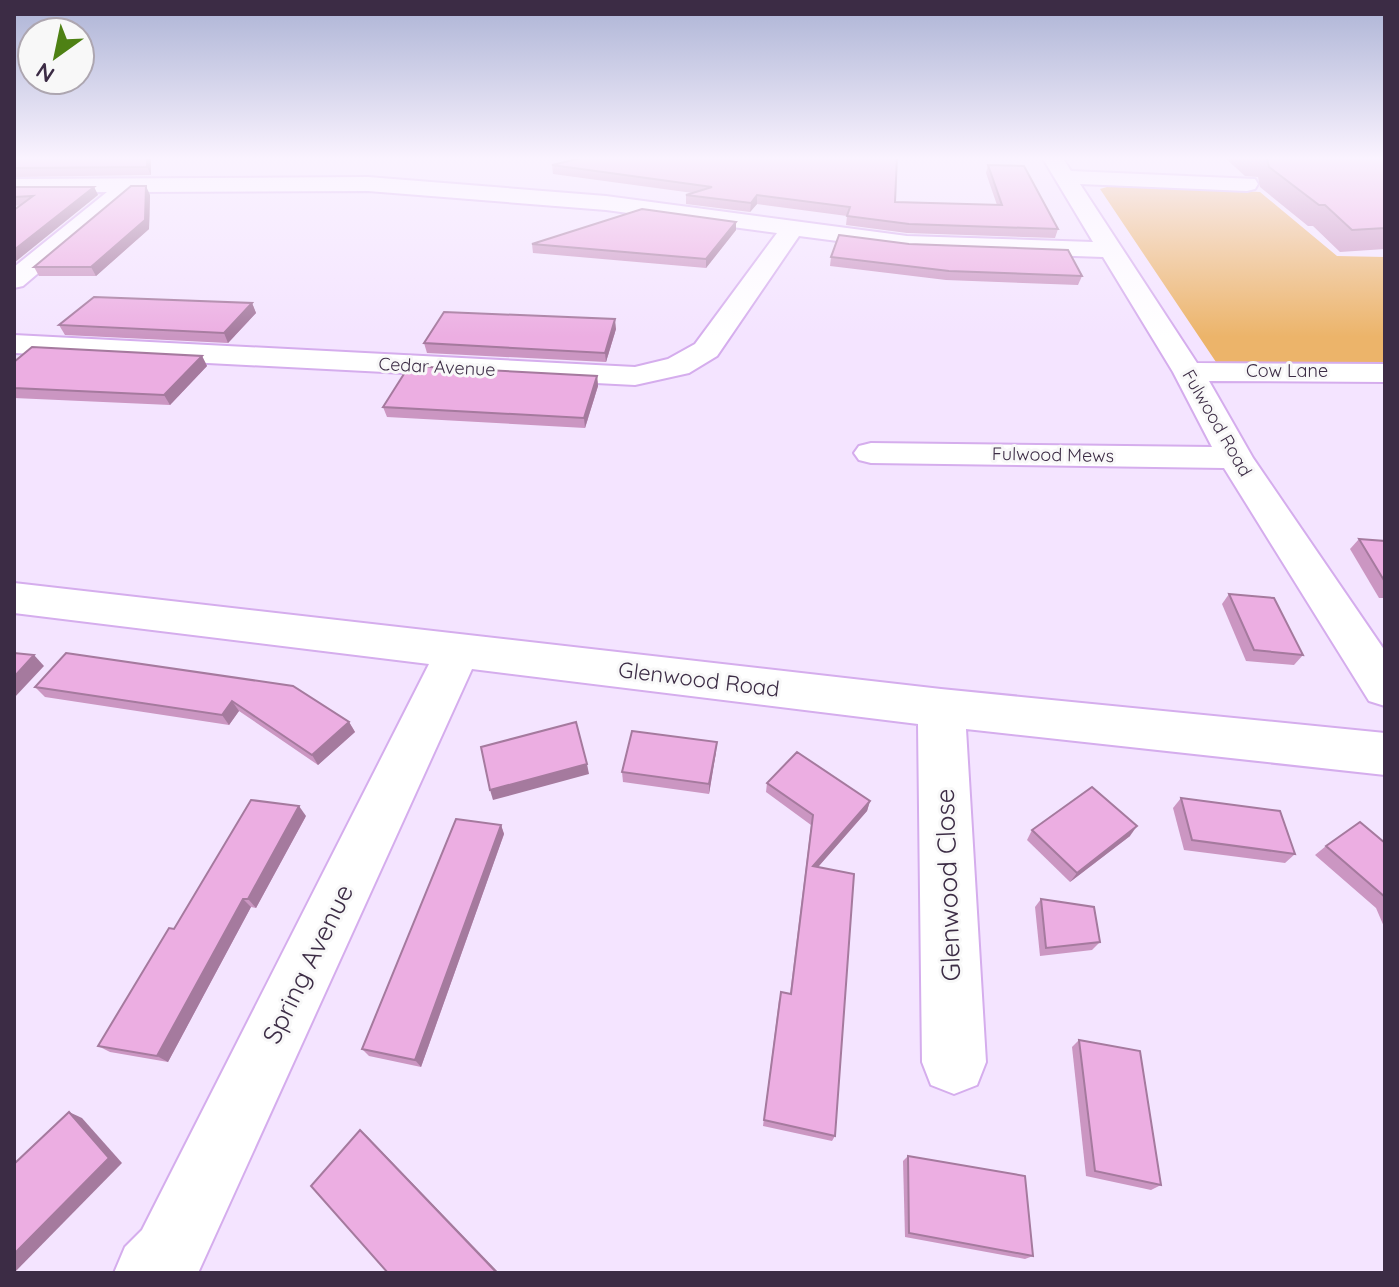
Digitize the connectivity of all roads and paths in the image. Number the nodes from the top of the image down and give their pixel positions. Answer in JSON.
{"nodes":[{"id":1,"x":90,"y":217,"type":"edge"},
{"id":2,"x":707,"y":217,"type":"edge"},
{"id":3,"x":1091,"y":217,"type":"edge"},
{"id":4,"x":792,"y":229,"type":"junction"},
{"id":5,"x":1111,"y":250,"type":"junction"},
{"id":6,"x":14,"y":280,"type":"edge"},
{"id":7,"x":14,"y":344,"type":"edge"},
{"id":8,"x":1188,"y":372,"type":"junction"},
{"id":9,"x":1385,"y":373,"type":"edge"},
{"id":10,"x":871,"y":455,"type":"dead end"},
{"id":11,"x":1235,"y":458,"type":"junction"},
{"id":12,"x":14,"y":598,"type":"edge"},
{"id":13,"x":458,"y":651,"type":"junction"},
{"id":14,"x":1385,"y":688,"type":"edge"},
{"id":15,"x":941,"y":708,"type":"junction"},
{"id":16,"x":1385,"y":754,"type":"edge"},
{"id":17,"x":954,"y":1062,"type":"dead end"},
{"id":18,"x":167,"y":1267,"type":"edge"}],
"edges":[{"from":1,"to":6,"type":"street"},
{"from":2,"to":4,"type":"street"},
{"from":3,"to":5,"type":"street","name":"Fulwood Road"},
{"from":4,"to":5,"type":"street"},
{"from":4,"to":7,"type":"street","name":"Cedar Avenue"},
{"from":5,"to":8,"type":"street","name":"Fulwood Road"},
{"from":8,"to":9,"type":"street","name":"Cow Lane"},
{"from":8,"to":11,"type":"street","name":"Fulwood Road"},
{"from":10,"to":11,"type":"street","name":"Fulwood Mews"},
{"from":11,"to":14,"type":"street","name":"Fulwood Road"},
{"from":12,"to":13,"type":"street","name":"Glenwood Road"},
{"from":13,"to":15,"type":"street","name":"Glenwood Road"},
{"from":13,"to":18,"type":"street","name":"Spring Avenue"},
{"from":15,"to":16,"type":"street","name":"Glenwood Road"},
{"from":15,"to":17,"type":"street","name":"Glenwood Close"}]}
